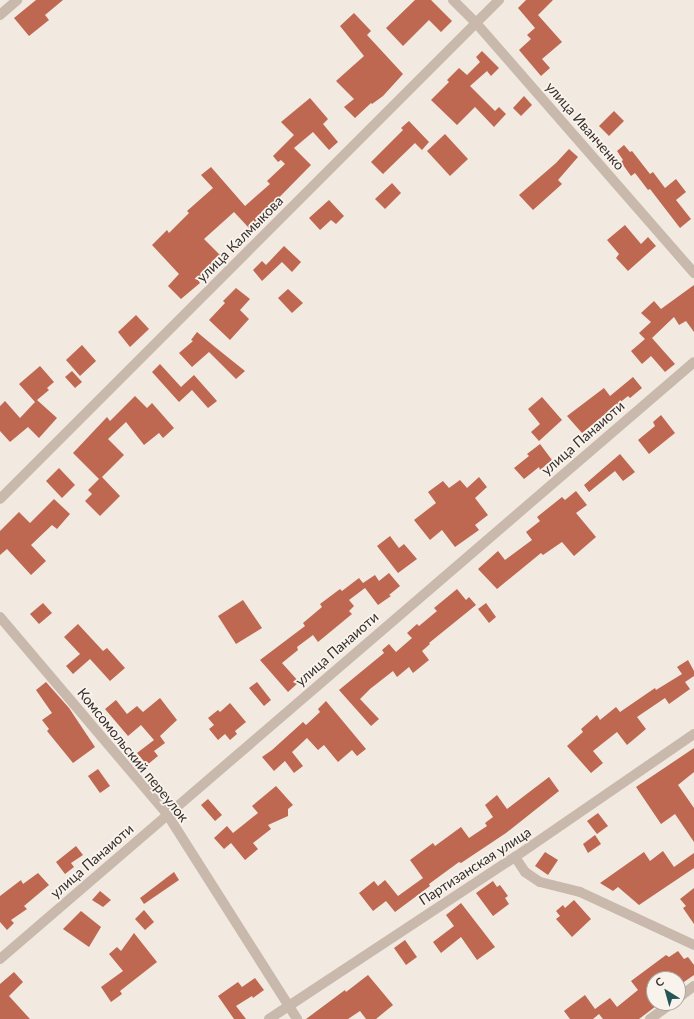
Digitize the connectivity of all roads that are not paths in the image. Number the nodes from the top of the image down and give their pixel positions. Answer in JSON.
{"nodes":[{"id":1,"x":17,"y":0,"type":"edge"},
{"id":2,"x":453,"y":0,"type":"edge"},
{"id":3,"x":499,"y":0,"type":"edge"},
{"id":4,"x":0,"y":15,"type":"edge"},
{"id":5,"x":476,"y":23,"type":"junction"},
{"id":6,"x":694,"y":273,"type":"edge"},
{"id":7,"x":694,"y":362,"type":"edge"},
{"id":8,"x":0,"y":498,"type":"edge"},
{"id":9,"x":0,"y":617,"type":"edge"},
{"id":10,"x":694,"y":734,"type":"edge"},
{"id":11,"x":167,"y":814,"type":"junction"},
{"id":12,"x":515,"y":857,"type":"junction"},
{"id":13,"x":694,"y":945,"type":"edge"},
{"id":14,"x":0,"y":959,"type":"edge"},
{"id":15,"x":288,"y":1006,"type":"junction"},
{"id":16,"x":661,"y":1011,"type":"edge"},
{"id":17,"x":269,"y":1019,"type":"edge"},
{"id":18,"x":297,"y":1019,"type":"edge"},
{"id":19,"x":650,"y":1019,"type":"edge"}],
"edges":[{"from":1,"to":4,"type":"street"},
{"from":2,"to":5,"type":"street","name":"улица Иванченко"},
{"from":3,"to":5,"type":"street","name":"улица Калмыкова"},
{"from":5,"to":6,"type":"street","name":"улица Иванченко"},
{"from":5,"to":8,"type":"street","name":"улица Калмыкова"},
{"from":7,"to":11,"type":"street","name":"улица Панаиоти"},
{"from":9,"to":11,"type":"street","name":"Комсомольский переулок"},
{"from":10,"to":12,"type":"street","name":"Партизанская улица"},
{"from":11,"to":14,"type":"street","name":"улица Панаиоти"},
{"from":11,"to":15,"type":"street","name":"Комсомольский переулок"},
{"from":12,"to":13,"type":"street"},
{"from":12,"to":15,"type":"street","name":"Партизанская улица"},
{"from":15,"to":17,"type":"street","name":"Партизанская улица"},
{"from":15,"to":18,"type":"street","name":"Комсомольский переулок"},
{"from":16,"to":19,"type":"street"}]}
